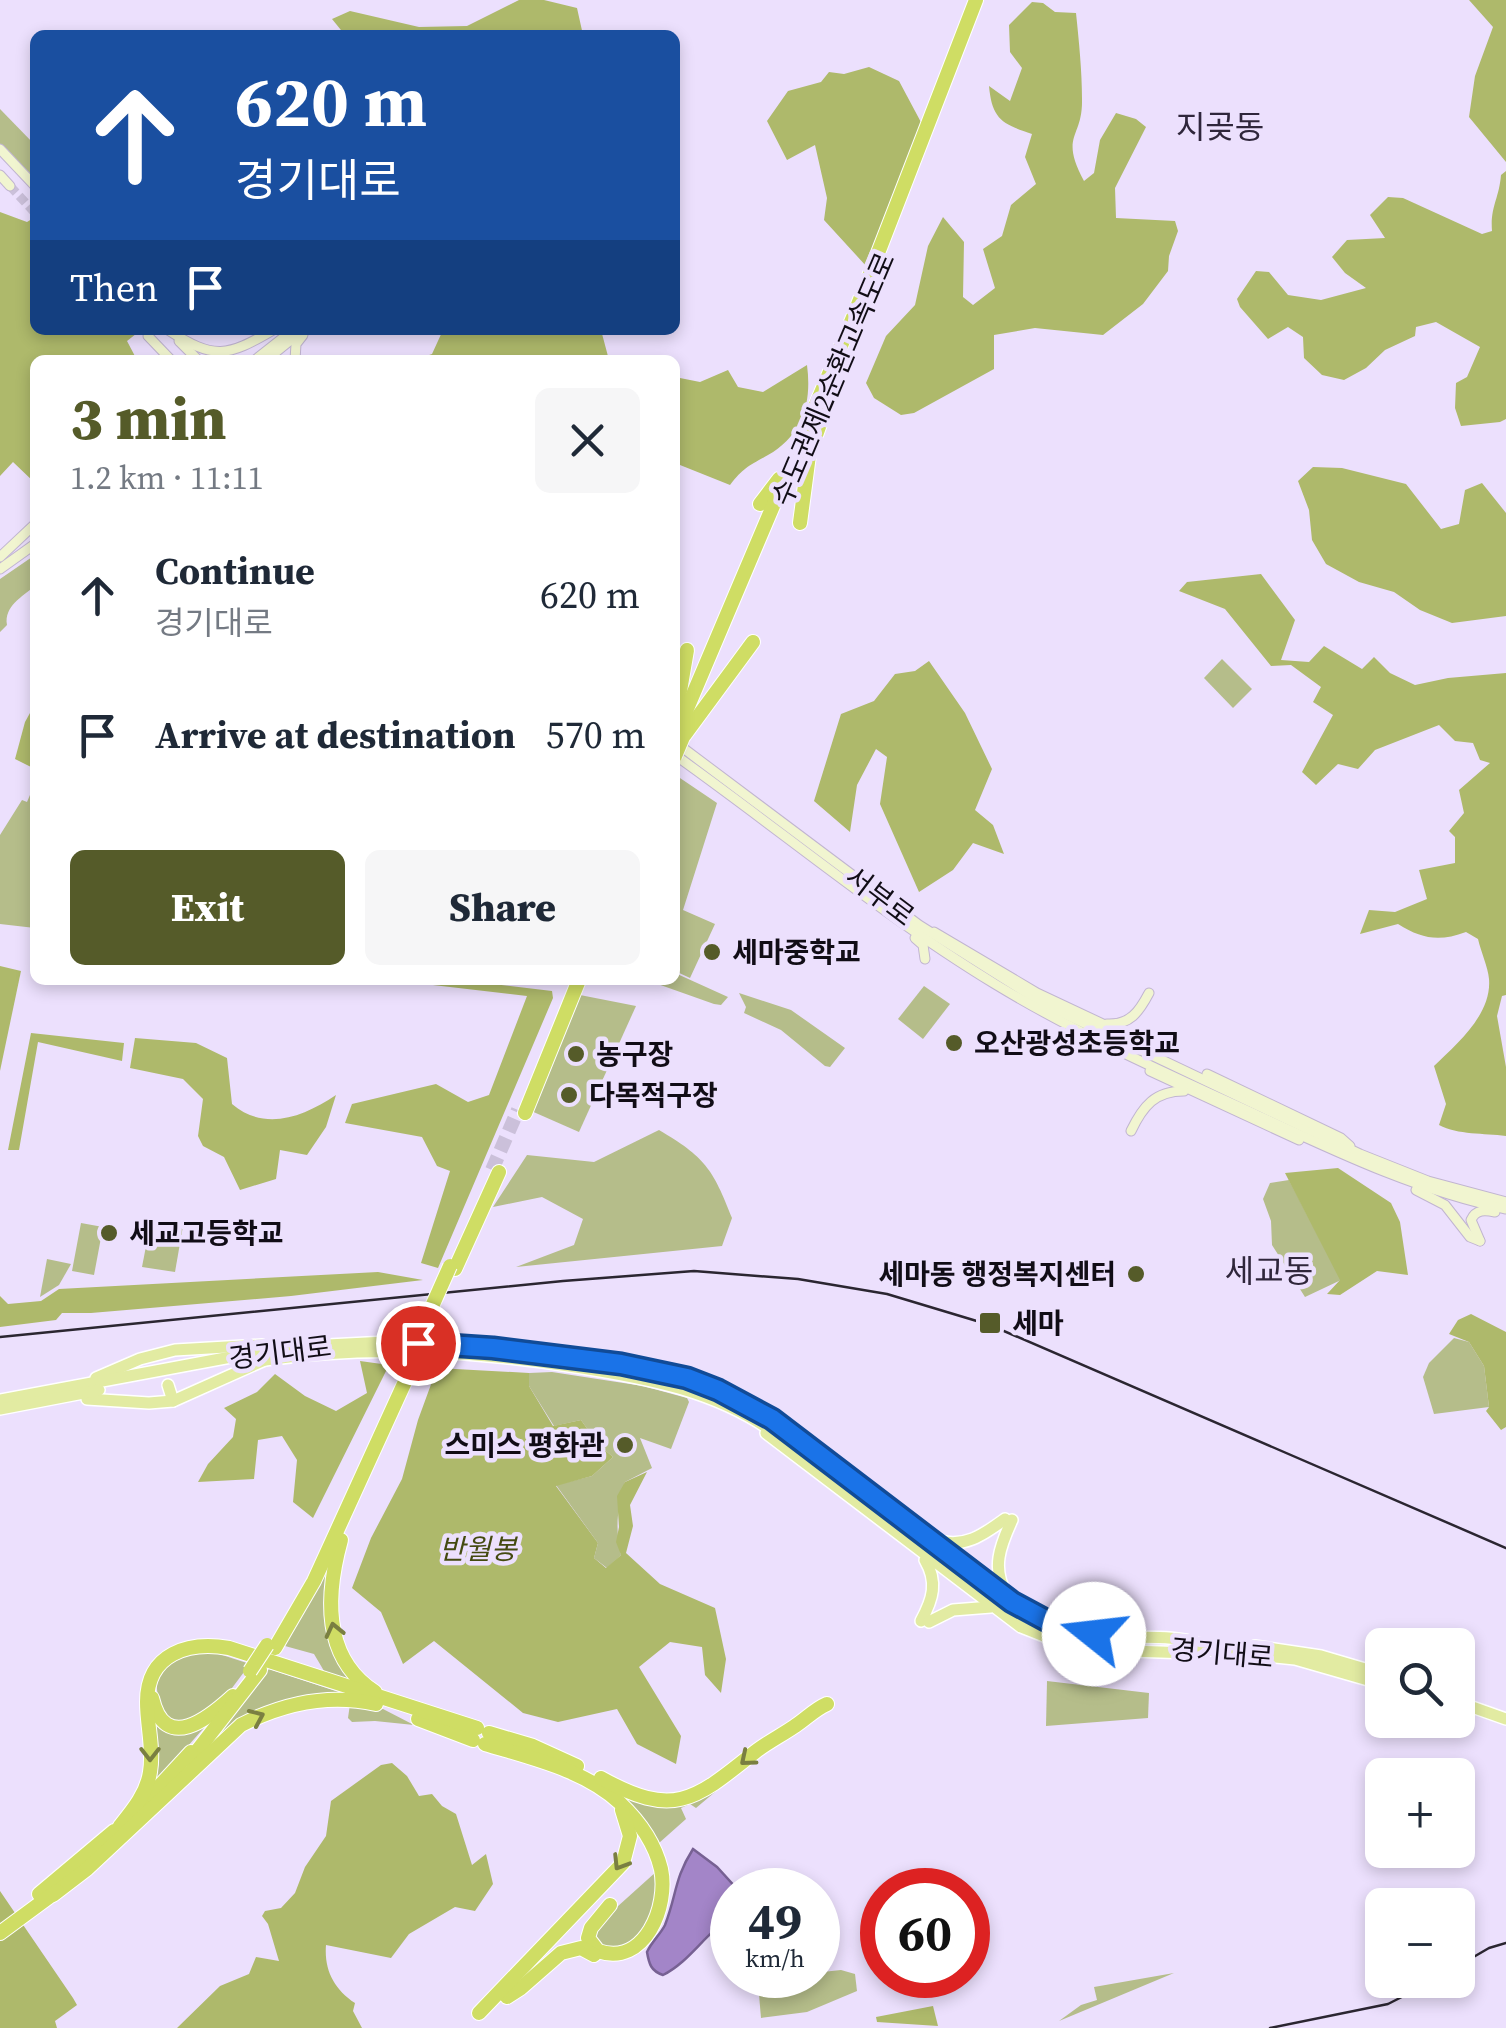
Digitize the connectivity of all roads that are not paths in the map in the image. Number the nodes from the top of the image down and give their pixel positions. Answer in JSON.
{"nodes":[{"id":1,"x":980,"y":0,"type":"edge"},
{"id":2,"x":0,"y":149,"type":"edge"},
{"id":3,"x":0,"y":175,"type":"edge"},
{"id":4,"x":30,"y":181,"type":"edge"},
{"id":5,"x":10,"y":186,"type":"dead end"},
{"id":6,"x":173,"y":335,"type":"edge"},
{"id":7,"x":176,"y":335,"type":"edge"},
{"id":8,"x":264,"y":335,"type":"edge"},
{"id":9,"x":288,"y":335,"type":"edge"},
{"id":10,"x":297,"y":335,"type":"edge"},
{"id":11,"x":148,"y":336,"type":"dead end"},
{"id":12,"x":278,"y":346,"type":"junction"},
{"id":13,"x":164,"y":355,"type":"edge"},
{"id":14,"x":193,"y":355,"type":"edge"},
{"id":15,"x":264,"y":355,"type":"edge"},
{"id":16,"x":270,"y":355,"type":"edge"},
{"id":17,"x":287,"y":355,"type":"edge"},
{"id":18,"x":837,"y":365,"type":"junction"},
{"id":19,"x":760,"y":504,"type":"dead end"},
{"id":20,"x":800,"y":522,"type":"dead end"},
{"id":21,"x":30,"y":529,"type":"edge"},
{"id":22,"x":30,"y":537,"type":"edge"},
{"id":23,"x":30,"y":548,"type":"edge"},
{"id":24,"x":0,"y":559,"type":"edge"},
{"id":25,"x":0,"y":569,"type":"edge"},
{"id":26,"x":752,"y":642,"type":"dead end"},
{"id":27,"x":686,"y":650,"type":"dead end"},
{"id":28,"x":680,"y":706,"type":"edge"},
{"id":29,"x":680,"y":727,"type":"edge"},
{"id":30,"x":680,"y":730,"type":"edge"},
{"id":31,"x":680,"y":736,"type":"edge"},
{"id":32,"x":680,"y":761,"type":"edge"},
{"id":33,"x":880,"y":906,"type":"junction"},
{"id":34,"x":913,"y":936,"type":"junction"},
{"id":35,"x":943,"y":956,"type":"dead end"},
{"id":36,"x":924,"y":959,"type":"dead end"},
{"id":37,"x":569,"y":985,"type":"edge"},
{"id":38,"x":577,"y":985,"type":"edge"},
{"id":39,"x":1149,"y":993,"type":"dead end"},
{"id":40,"x":1096,"y":1031,"type":"junction"},
{"id":41,"x":1138,"y":1042,"type":"dead end"},
{"id":42,"x":1142,"y":1068,"type":"dead end"},
{"id":43,"x":1208,"y":1074,"type":"dead end"},
{"id":44,"x":1190,"y":1084,"type":"junction"},
{"id":45,"x":1131,"y":1131,"type":"dead end"},
{"id":46,"x":1360,"y":1158,"type":"junction"},
{"id":47,"x":495,"y":1171,"type":"tunnel mouth"},
{"id":48,"x":1506,"y":1209,"type":"edge"},
{"id":49,"x":311,"y":1346,"type":"junction"},
{"id":50,"x":267,"y":1359,"type":"junction"},
{"id":51,"x":410,"y":1364,"type":"junction"},
{"id":52,"x":168,"y":1385,"type":"dead end"},
{"id":53,"x":62,"y":1394,"type":"junction"},
{"id":54,"x":0,"y":1400,"type":"edge"},
{"id":55,"x":173,"y":1401,"type":"junction"},
{"id":56,"x":0,"y":1409,"type":"edge"},
{"id":57,"x":763,"y":1422,"type":"junction"},
{"id":58,"x":380,"y":1438,"type":"junction"},
{"id":59,"x":912,"y":1527,"type":"junction"},
{"id":60,"x":908,"y":1542,"type":"junction"},
{"id":61,"x":929,"y":1549,"type":"junction"},
{"id":62,"x":1004,"y":1607,"type":"junction"},
{"id":63,"x":271,"y":1646,"type":"junction"},
{"id":64,"x":1197,"y":1647,"type":"junction"},
{"id":65,"x":255,"y":1670,"type":"junction"},
{"id":66,"x":1365,"y":1670,"type":"edge"},
{"id":67,"x":1360,"y":1676,"type":"junction"},
{"id":68,"x":1365,"y":1678,"type":"edge"},
{"id":69,"x":1340,"y":1685,"type":"dead end"},
{"id":70,"x":233,"y":1696,"type":"junction"},
{"id":71,"x":392,"y":1704,"type":"junction"},
{"id":72,"x":827,"y":1704,"type":"dead end"},
{"id":73,"x":1475,"y":1708,"type":"edge"},
{"id":74,"x":1475,"y":1716,"type":"edge"},
{"id":75,"x":1506,"y":1720,"type":"edge"},
{"id":76,"x":1506,"y":1728,"type":"edge"},
{"id":77,"x":589,"y":1777,"type":"junction"},
{"id":78,"x":120,"y":1826,"type":"junction"},
{"id":79,"x":664,"y":1876,"type":"junction"},
{"id":80,"x":43,"y":1898,"type":"junction"},
{"id":81,"x":610,"y":1904,"type":"dead end"},
{"id":82,"x":7,"y":1921,"type":"edge"},
{"id":83,"x":0,"y":1932,"type":"edge"},
{"id":84,"x":506,"y":1997,"type":"dead end"},
{"id":85,"x":478,"y":2013,"type":"dead end"}],
"edges":[{"from":1,"to":18,"type":"highway","name":"수도권제2순환고속도로"},
{"from":2,"to":4,"type":"main road"},
{"from":3,"to":5,"type":"main road"},
{"from":6,"to":14,"type":"main road"},
{"from":7,"to":8,"type":"main road"},
{"from":9,"to":12,"type":"main road"},
{"from":10,"to":12,"type":"main road"},
{"from":11,"to":13,"type":"main road"},
{"from":12,"to":15,"type":"main road"},
{"from":12,"to":16,"type":"main road"},
{"from":12,"to":17,"type":"main road"},
{"from":18,"to":19,"type":"highway"},
{"from":18,"to":20,"type":"highway"},
{"from":18,"to":29,"type":"highway","name":"수도권제2순환고속도로"},
{"from":21,"to":24,"type":"main road"},
{"from":22,"to":24,"type":"main road"},
{"from":23,"to":25,"type":"main road"},
{"from":26,"to":30,"type":"highway"},
{"from":27,"to":28,"type":"highway"},
{"from":31,"to":40,"type":"main road","name":"서부로"},
{"from":32,"to":33,"type":"main road","name":"서부로"},
{"from":33,"to":34,"type":"main road"},
{"from":33,"to":40,"type":"main road","name":"서부로"},
{"from":34,"to":35,"type":"main road"},
{"from":34,"to":36,"type":"main road"},
{"from":37,"to":38,"type":"highway"},
{"from":39,"to":40,"type":"main road"},
{"from":40,"to":41,"type":"main road"},
{"from":40,"to":44,"type":"main road"},
{"from":42,"to":44,"type":"main road"},
{"from":43,"to":46,"type":"main road"},
{"from":44,"to":45,"type":"main road"},
{"from":44,"to":46,"type":"main road"},
{"from":44,"to":46,"type":"main road"},
{"from":46,"to":48,"type":"main road"},
{"from":46,"to":48,"type":"main road"},
{"from":47,"to":51,"type":"highway","bridge":true},
{"from":49,"to":53,"type":"main road","name":"경기대로"},
{"from":49,"to":53,"type":"main road"},
{"from":49,"to":57,"type":"main road","name":"경기대로"},
{"from":50,"to":53,"type":"main road","name":"경기대로"},
{"from":50,"to":55,"type":"main road"},
{"from":50,"to":57,"type":"main road","name":"경기대로"},
{"from":51,"to":58,"type":"highway"},
{"from":51,"to":63,"type":"highway"},
{"from":52,"to":55,"type":"main road"},
{"from":53,"to":54,"type":"main road","name":"경기대로"},
{"from":53,"to":55,"type":"main road"},
{"from":53,"to":56,"type":"main road","name":"경기대로"},
{"from":57,"to":59,"type":"main road"},
{"from":57,"to":60,"type":"main road"},
{"from":57,"to":61,"type":"main road","name":"경기대로"},
{"from":58,"to":63,"type":"highway"},
{"from":71,"to":58,"type":"highway","one_way":true},
{"from":59,"to":61,"type":"main road"},
{"from":59,"to":62,"type":"main road"},
{"from":60,"to":61,"type":"main road"},
{"from":60,"to":62,"type":"main road"},
{"from":61,"to":62,"type":"main road"},
{"from":62,"to":64,"type":"main road"},
{"from":63,"to":65,"type":"highway","bridge":true},
{"from":64,"to":66,"type":"main road","name":"경기대로"},
{"from":64,"to":67,"type":"main road","name":"경기대로"},
{"from":65,"to":70,"type":"highway"},
{"from":65,"to":80,"type":"highway"},
{"from":67,"to":68,"type":"main road","name":"경기대로"},
{"from":67,"to":69,"type":"main road"},
{"from":70,"to":71,"type":"highway"},
{"from":70,"to":78,"type":"highway"},
{"from":71,"to":77,"type":"highway"},
{"from":71,"to":78,"type":"highway","one_way":true},
{"from":80,"to":71,"type":"highway","one_way":true},
{"from":72,"to":77,"type":"highway","one_way":true},
{"from":73,"to":75,"type":"main road"},
{"from":74,"to":76,"type":"main road"},
{"from":77,"to":79,"type":"highway"},
{"from":77,"to":85,"type":"highway","one_way":true},
{"from":78,"to":80,"type":"highway"},
{"from":79,"to":81,"type":"highway"},
{"from":79,"to":84,"type":"highway"},
{"from":80,"to":82,"type":"highway"},
{"from":82,"to":83,"type":"highway"}]}
